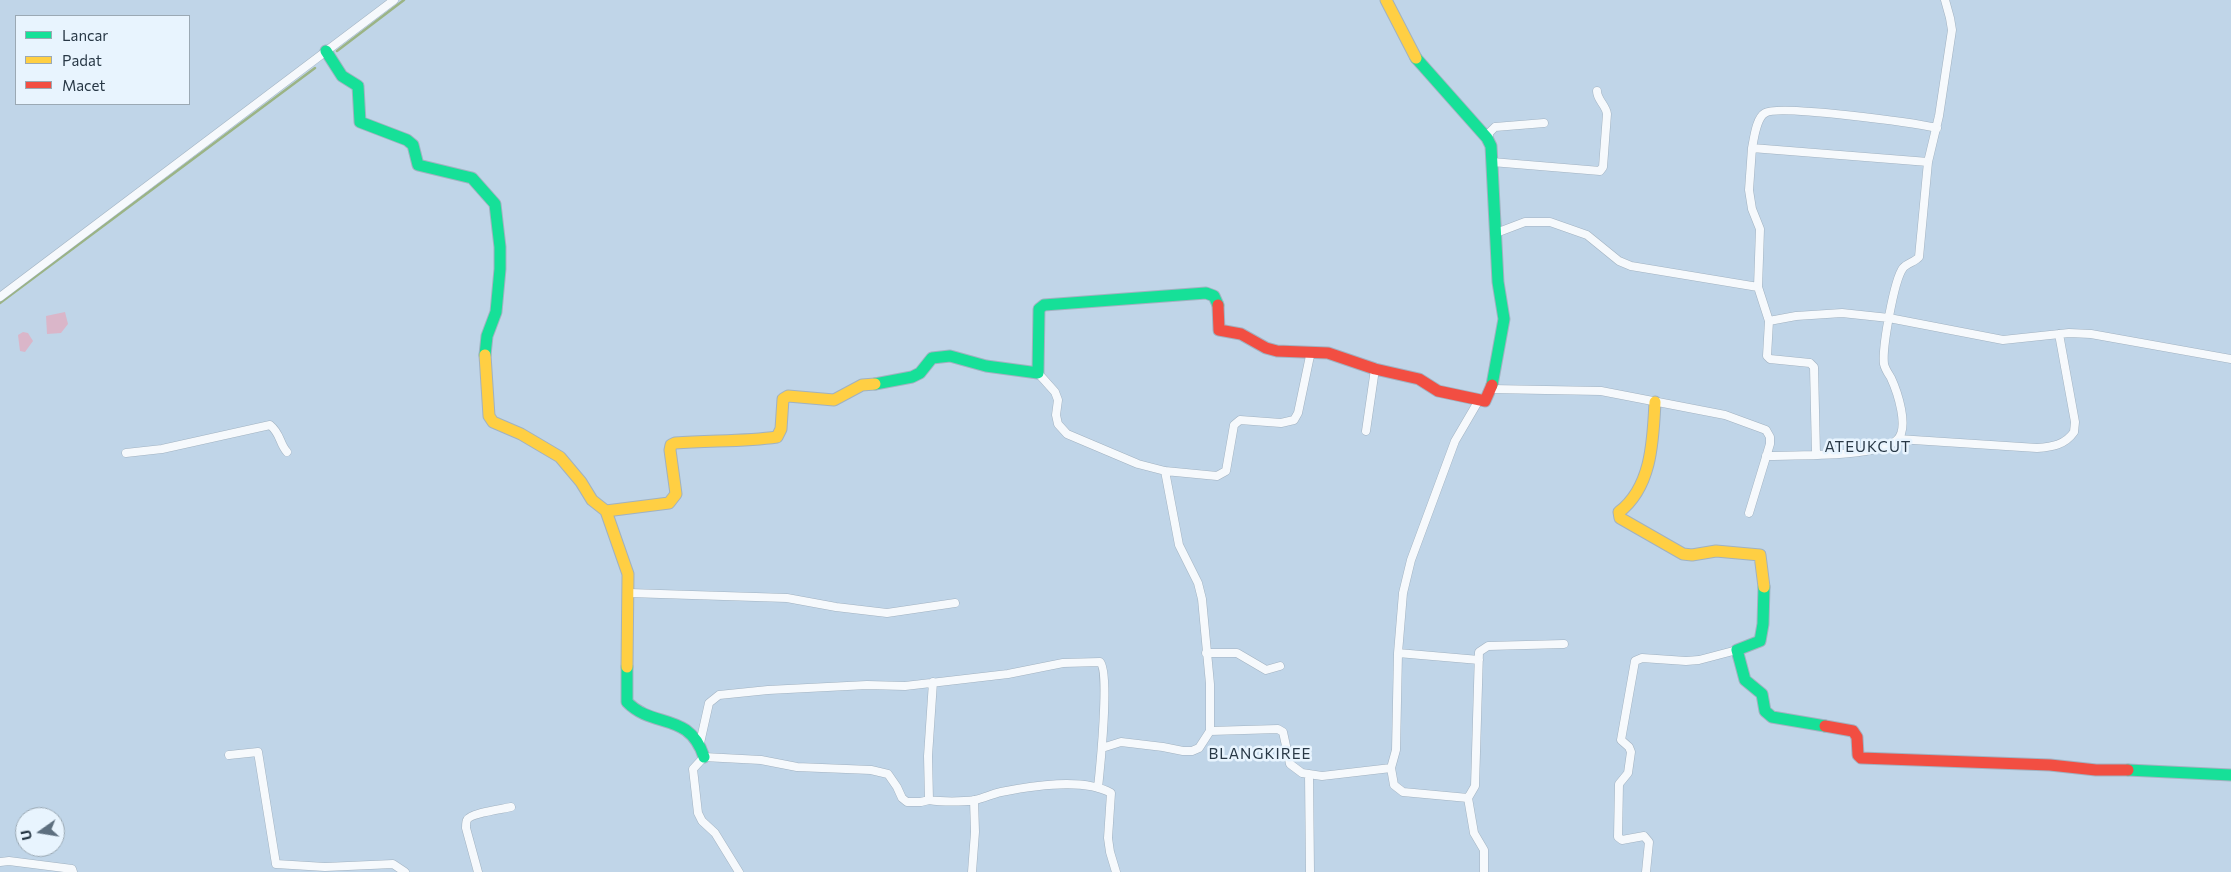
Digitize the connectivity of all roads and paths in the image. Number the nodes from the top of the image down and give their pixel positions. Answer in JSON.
{"nodes":[{"id":1,"x":394,"y":0,"type":"edge"},
{"id":2,"x":1386,"y":0,"type":"edge"},
{"id":3,"x":1945,"y":0,"type":"edge"},
{"id":4,"x":326,"y":51,"type":"junction"},
{"id":5,"x":1597,"y":91,"type":"dead end"},
{"id":6,"x":1938,"y":122,"type":"junction"},
{"id":7,"x":1544,"y":123,"type":"dead end"},
{"id":8,"x":1487,"y":138,"type":"junction"},
{"id":9,"x":1752,"y":148,"type":"junction"},
{"id":10,"x":1492,"y":162,"type":"junction"},
{"id":11,"x":1928,"y":162,"type":"junction"},
{"id":12,"x":1496,"y":233,"type":"junction"},
{"id":13,"x":1758,"y":288,"type":"junction"},
{"id":14,"x":0,"y":297,"type":"edge"},
{"id":15,"x":1889,"y":318,"type":"junction"},
{"id":16,"x":1769,"y":321,"type":"junction"},
{"id":17,"x":2059,"y":334,"type":"junction"},
{"id":18,"x":1312,"y":351,"type":"junction"},
{"id":19,"x":2231,"y":359,"type":"edge"},
{"id":20,"x":1375,"y":369,"type":"junction"},
{"id":21,"x":1038,"y":372,"type":"junction"},
{"id":22,"x":1491,"y":389,"type":"junction"},
{"id":23,"x":1479,"y":400,"type":"junction"},
{"id":24,"x":1655,"y":402,"type":"junction"},
{"id":25,"x":1366,"y":431,"type":"dead end"},
{"id":26,"x":1898,"y":439,"type":"junction"},
{"id":27,"x":287,"y":452,"type":"dead end"},
{"id":28,"x":126,"y":453,"type":"dead end"},
{"id":29,"x":1816,"y":454,"type":"junction"},
{"id":30,"x":1766,"y":456,"type":"junction"},
{"id":31,"x":1165,"y":471,"type":"junction"},
{"id":32,"x":606,"y":511,"type":"junction"},
{"id":33,"x":1749,"y":513,"type":"dead end"},
{"id":34,"x":629,"y":593,"type":"junction"},
{"id":35,"x":955,"y":603,"type":"dead end"},
{"id":36,"x":1564,"y":644,"type":"dead end"},
{"id":37,"x":1737,"y":650,"type":"junction"},
{"id":38,"x":1206,"y":653,"type":"junction"},
{"id":39,"x":1398,"y":653,"type":"junction"},
{"id":40,"x":1479,"y":660,"type":"junction"},
{"id":41,"x":1280,"y":666,"type":"dead end"},
{"id":42,"x":933,"y":682,"type":"junction"},
{"id":43,"x":1210,"y":732,"type":"junction"},
{"id":44,"x":700,"y":743,"type":"junction"},
{"id":45,"x":1102,"y":748,"type":"junction"},
{"id":46,"x":229,"y":754,"type":"dead end"},
{"id":47,"x":704,"y":757,"type":"junction"},
{"id":48,"x":1391,"y":768,"type":"junction"},
{"id":49,"x":1309,"y":774,"type":"junction"},
{"id":50,"x":2231,"y":775,"type":"edge"},
{"id":51,"x":1098,"y":788,"type":"junction"},
{"id":52,"x":1468,"y":798,"type":"junction"},
{"id":53,"x":929,"y":800,"type":"junction"},
{"id":54,"x":974,"y":800,"type":"junction"},
{"id":55,"x":511,"y":807,"type":"dead end"},
{"id":56,"x":0,"y":862,"type":"edge"},
{"id":57,"x":277,"y":868,"type":"edge"},
{"id":58,"x":325,"y":869,"type":"edge"},
{"id":59,"x":73,"y":872,"type":"edge"},
{"id":60,"x":405,"y":872,"type":"edge"},
{"id":61,"x":478,"y":872,"type":"edge"},
{"id":62,"x":739,"y":872,"type":"edge"},
{"id":63,"x":972,"y":872,"type":"edge"},
{"id":64,"x":1116,"y":872,"type":"edge"},
{"id":65,"x":1310,"y":872,"type":"edge"},
{"id":66,"x":1484,"y":872,"type":"edge"},
{"id":67,"x":1646,"y":872,"type":"edge"}],
"edges":[{"from":1,"to":4,"type":"street"},
{"from":2,"to":8,"type":"street"},
{"from":3,"to":6,"type":"street"},
{"from":4,"to":14,"type":"street"},
{"from":4,"to":32,"type":"street"},
{"from":5,"to":10,"type":"street"},
{"from":6,"to":9,"type":"street"},
{"from":6,"to":11,"type":"street"},
{"from":7,"to":8,"type":"street"},
{"from":8,"to":10,"type":"street"},
{"from":9,"to":11,"type":"street"},
{"from":9,"to":13,"type":"street"},
{"from":10,"to":12,"type":"street"},
{"from":11,"to":15,"type":"street"},
{"from":12,"to":13,"type":"street"},
{"from":12,"to":22,"type":"street"},
{"from":13,"to":16,"type":"street"},
{"from":15,"to":16,"type":"street"},
{"from":15,"to":17,"type":"street"},
{"from":15,"to":26,"type":"street"},
{"from":16,"to":29,"type":"street"},
{"from":17,"to":19,"type":"street"},
{"from":17,"to":26,"type":"street"},
{"from":18,"to":20,"type":"street"},
{"from":18,"to":21,"type":"street"},
{"from":18,"to":31,"type":"street"},
{"from":20,"to":23,"type":"street"},
{"from":20,"to":25,"type":"street"},
{"from":21,"to":31,"type":"street"},
{"from":21,"to":32,"type":"street"},
{"from":22,"to":23,"type":"street"},
{"from":22,"to":24,"type":"street"},
{"from":23,"to":39,"type":"street"},
{"from":24,"to":30,"type":"street"},
{"from":24,"to":37,"type":"street"},
{"from":26,"to":29,"type":"street"},
{"from":27,"to":28,"type":"street"},
{"from":29,"to":30,"type":"street"},
{"from":30,"to":33,"type":"street"},
{"from":31,"to":38,"type":"street"},
{"from":32,"to":34,"type":"street"},
{"from":34,"to":35,"type":"street"},
{"from":34,"to":44,"type":"street"},
{"from":36,"to":40,"type":"street"},
{"from":37,"to":50,"type":"street"},
{"from":37,"to":67,"type":"street"},
{"from":38,"to":41,"type":"street"},
{"from":38,"to":43,"type":"street"},
{"from":39,"to":40,"type":"street"},
{"from":39,"to":48,"type":"street"},
{"from":40,"to":52,"type":"street"},
{"from":42,"to":44,"type":"street"},
{"from":42,"to":45,"type":"street"},
{"from":42,"to":53,"type":"street"},
{"from":43,"to":45,"type":"street"},
{"from":43,"to":49,"type":"street"},
{"from":44,"to":47,"type":"street"},
{"from":45,"to":51,"type":"street"},
{"from":46,"to":57,"type":"street"},
{"from":47,"to":53,"type":"street"},
{"from":47,"to":62,"type":"street"},
{"from":48,"to":49,"type":"street"},
{"from":48,"to":52,"type":"street"},
{"from":49,"to":65,"type":"street"},
{"from":51,"to":54,"type":"street"},
{"from":51,"to":64,"type":"street"},
{"from":52,"to":66,"type":"street"},
{"from":53,"to":54,"type":"street"},
{"from":54,"to":63,"type":"street"},
{"from":55,"to":61,"type":"street"},
{"from":56,"to":59,"type":"street"},
{"from":57,"to":58,"type":"street"},
{"from":58,"to":60,"type":"street"}]}
